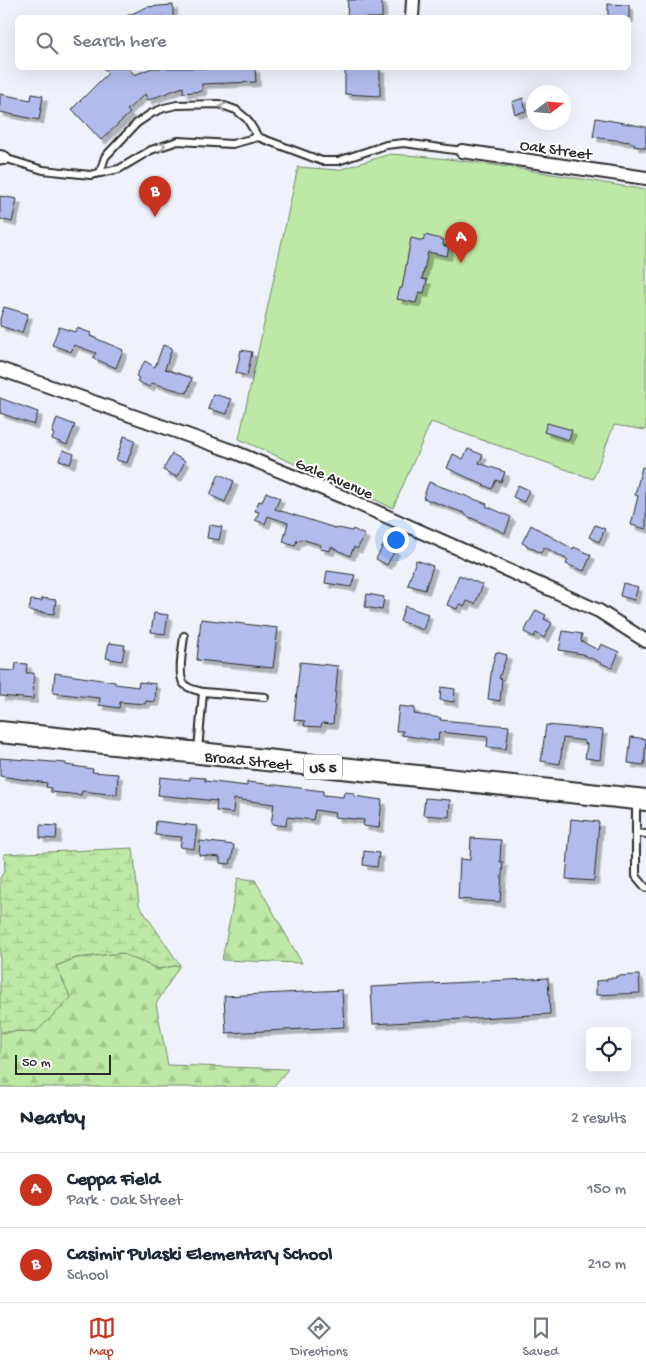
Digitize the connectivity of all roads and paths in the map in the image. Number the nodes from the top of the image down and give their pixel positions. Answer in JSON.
{"nodes":[{"id":1,"x":412,"y":0,"type":"edge"},
{"id":2,"x":412,"y":15,"type":"edge"},
{"id":3,"x":258,"y":137,"type":"junction"},
{"id":4,"x":462,"y":151,"type":"joint"},
{"id":5,"x":2,"y":157,"type":"edge"},
{"id":6,"x":100,"y":173,"type":"junction"},
{"id":7,"x":646,"y":178,"type":"edge"},
{"id":8,"x":0,"y":369,"type":"edge"},
{"id":9,"x":184,"y":636,"type":"dead end"},
{"id":10,"x":644,"y":636,"type":"edge"},
{"id":11,"x":203,"y":692,"type":"junction"},
{"id":12,"x":265,"y":697,"type":"dead end"},
{"id":13,"x":0,"y":732,"type":"edge"},
{"id":14,"x":198,"y":753,"type":"junction"},
{"id":15,"x":641,"y":800,"type":"edge"},
{"id":16,"x":636,"y":833,"type":"junction"},
{"id":17,"x":646,"y":834,"type":"edge"},
{"id":18,"x":646,"y":888,"type":"edge"}],
"edges":[{"from":1,"to":2,"type":"street"},
{"from":3,"to":4,"type":"lane"},
{"from":6,"to":3,"type":"lane","one_way":true},
{"from":3,"to":6,"type":"lane","one_way":true},
{"from":4,"to":7,"type":"street","name":"Oak Street"},
{"from":5,"to":6,"type":"lane"},
{"from":8,"to":10,"type":"street","name":"Gale Avenue"},
{"from":9,"to":11,"type":"lane"},
{"from":11,"to":12,"type":"lane"},
{"from":11,"to":14,"type":"lane"},
{"from":13,"to":14,"type":"main road","name":"Broad Street","number":"US 5"},
{"from":14,"to":15,"type":"main road","name":"Broad Street","number":"US 5"},
{"from":15,"to":16,"type":"lane"},
{"from":16,"to":17,"type":"lane"},
{"from":16,"to":18,"type":"lane"}]}
